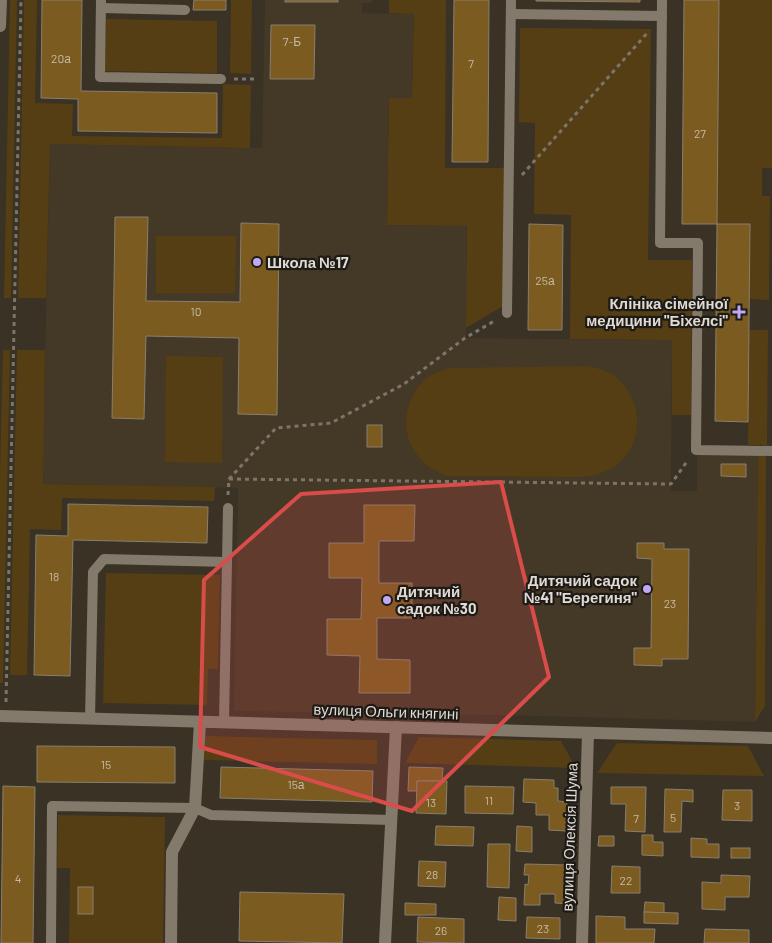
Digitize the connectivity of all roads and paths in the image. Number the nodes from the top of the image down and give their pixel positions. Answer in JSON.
{"nodes":[{"id":1,"x":1,"y":0,"type":"edge"},
{"id":2,"x":21,"y":0,"type":"edge"},
{"id":3,"x":511,"y":0,"type":"edge"},
{"id":4,"x":662,"y":0,"type":"edge"},
{"id":5,"x":101,"y":4,"type":"edge"},
{"id":6,"x":185,"y":10,"type":"dead end"},
{"id":7,"x":511,"y":14,"type":"junction"},
{"id":8,"x":662,"y":16,"type":"junction"},
{"id":9,"x":0,"y":26,"type":"edge"},
{"id":10,"x":220,"y":79,"type":"joint"},
{"id":11,"x":256,"y":79,"type":"dead end"},
{"id":12,"x":509,"y":190,"type":"junction"},
{"id":13,"x":508,"y":313,"type":"joint"},
{"id":14,"x":696,"y":450,"type":"junction"},
{"id":15,"x":772,"y":450,"type":"edge"},
{"id":16,"x":228,"y":479,"type":"junction"},
{"id":17,"x":228,"y":488,"type":"dead end"},
{"id":18,"x":228,"y":508,"type":"dead end"},
{"id":19,"x":227,"y":562,"type":"junction"},
{"id":20,"x":3,"y":716,"type":"edge"},
{"id":21,"x":90,"y":719,"type":"junction"},
{"id":22,"x":200,"y":722,"type":"junction"},
{"id":23,"x":224,"y":723,"type":"junction"},
{"id":24,"x":396,"y":727,"type":"junction"},
{"id":25,"x":588,"y":733,"type":"junction"},
{"id":26,"x":772,"y":738,"type":"edge"},
{"id":27,"x":194,"y":808,"type":"junction"},
{"id":28,"x":391,"y":820,"type":"junction"},
{"id":29,"x":51,"y":943,"type":"edge"},
{"id":30,"x":171,"y":943,"type":"edge"},
{"id":31,"x":385,"y":943,"type":"edge"},
{"id":32,"x":582,"y":943,"type":"edge"}],
"edges":[{"from":1,"to":9,"type":"street"},
{"from":2,"to":20,"type":"path"},
{"from":3,"to":7,"type":"lane"},
{"from":4,"to":8,"type":"lane"},
{"from":5,"to":6,"type":"lane"},
{"from":5,"to":10,"type":"lane"},
{"from":7,"to":8,"type":"lane"},
{"from":7,"to":12,"type":"lane"},
{"from":8,"to":12,"type":"path"},
{"from":8,"to":14,"type":"lane"},
{"from":10,"to":11,"type":"path"},
{"from":12,"to":13,"type":"lane"},
{"from":13,"to":16,"type":"path"},
{"from":14,"to":15,"type":"lane"},
{"from":14,"to":16,"type":"path"},
{"from":16,"to":17,"type":"path"},
{"from":18,"to":19,"type":"lane"},
{"from":19,"to":21,"type":"lane"},
{"from":19,"to":23,"type":"lane"},
{"from":20,"to":21,"type":"street","name":"вулиця Ольги княгині"},
{"from":21,"to":22,"type":"street","name":"вулиця Ольги княгині"},
{"from":22,"to":23,"type":"street","name":"вулиця Ольги княгині"},
{"from":22,"to":27,"type":"street"},
{"from":23,"to":24,"type":"street","name":"вулиця Ольги княгині"},
{"from":24,"to":25,"type":"street","name":"вулиця Ольги княгині"},
{"from":24,"to":28,"type":"street"},
{"from":25,"to":26,"type":"street","name":"вулиця Ольги княгині"},
{"from":25,"to":32,"type":"street","name":"вулиця Олексія Шума"},
{"from":27,"to":28,"type":"lane"},
{"from":27,"to":29,"type":"lane"},
{"from":27,"to":30,"type":"street"},
{"from":28,"to":31,"type":"street"}]}
